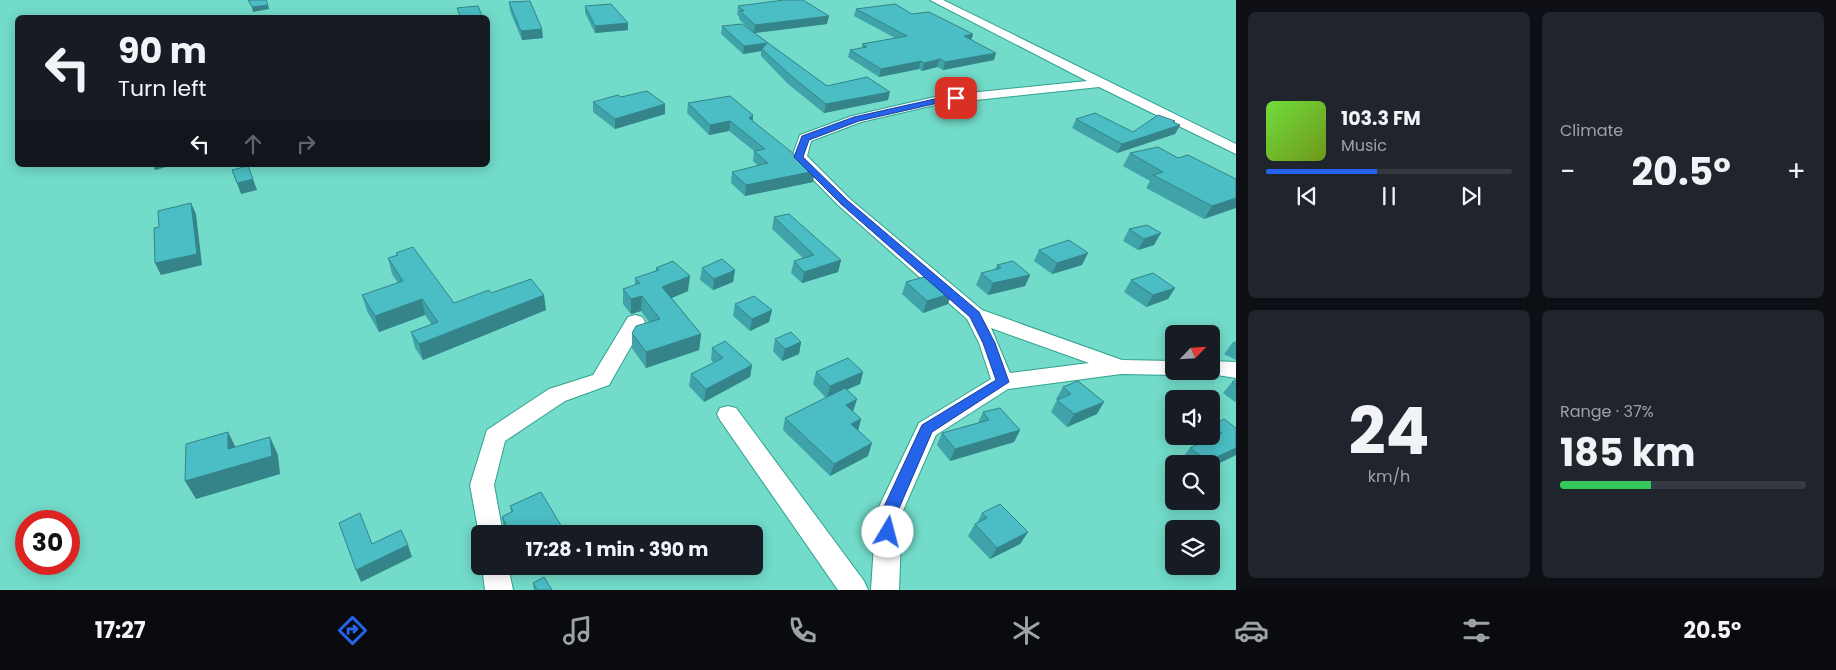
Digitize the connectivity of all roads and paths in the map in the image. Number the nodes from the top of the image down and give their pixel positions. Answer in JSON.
{"nodes":[{"id":1,"x":935,"y":0,"type":"edge"},
{"id":2,"x":1100,"y":83,"type":"junction"},
{"id":3,"x":1236,"y":150,"type":"edge"},
{"id":4,"x":975,"y":315,"type":"junction"},
{"id":5,"x":635,"y":322,"type":"dead end"},
{"id":6,"x":1121,"y":367,"type":"junction"},
{"id":7,"x":1165,"y":368,"type":"edge"},
{"id":8,"x":1220,"y":369,"type":"edge"},
{"id":9,"x":1236,"y":370,"type":"edge"},
{"id":10,"x":1003,"y":382,"type":"junction"},
{"id":11,"x":728,"y":414,"type":"dead end"},
{"id":12,"x":489,"y":525,"type":"edge"},
{"id":13,"x":496,"y":575,"type":"edge"},
{"id":14,"x":499,"y":590,"type":"edge"},
{"id":15,"x":854,"y":590,"type":"edge"},
{"id":16,"x":885,"y":590,"type":"edge"}],
"edges":[{"from":1,"to":2,"type":"street"},
{"from":2,"to":3,"type":"street"},
{"from":2,"to":4,"type":"street"},
{"from":4,"to":6,"type":"street"},
{"from":4,"to":10,"type":"street"},
{"from":5,"to":12,"type":"street"},
{"from":6,"to":7,"type":"street"},
{"from":6,"to":10,"type":"street"},
{"from":8,"to":9,"type":"street"},
{"from":10,"to":16,"type":"street"},
{"from":11,"to":15,"type":"street"},
{"from":13,"to":14,"type":"street"}]}
